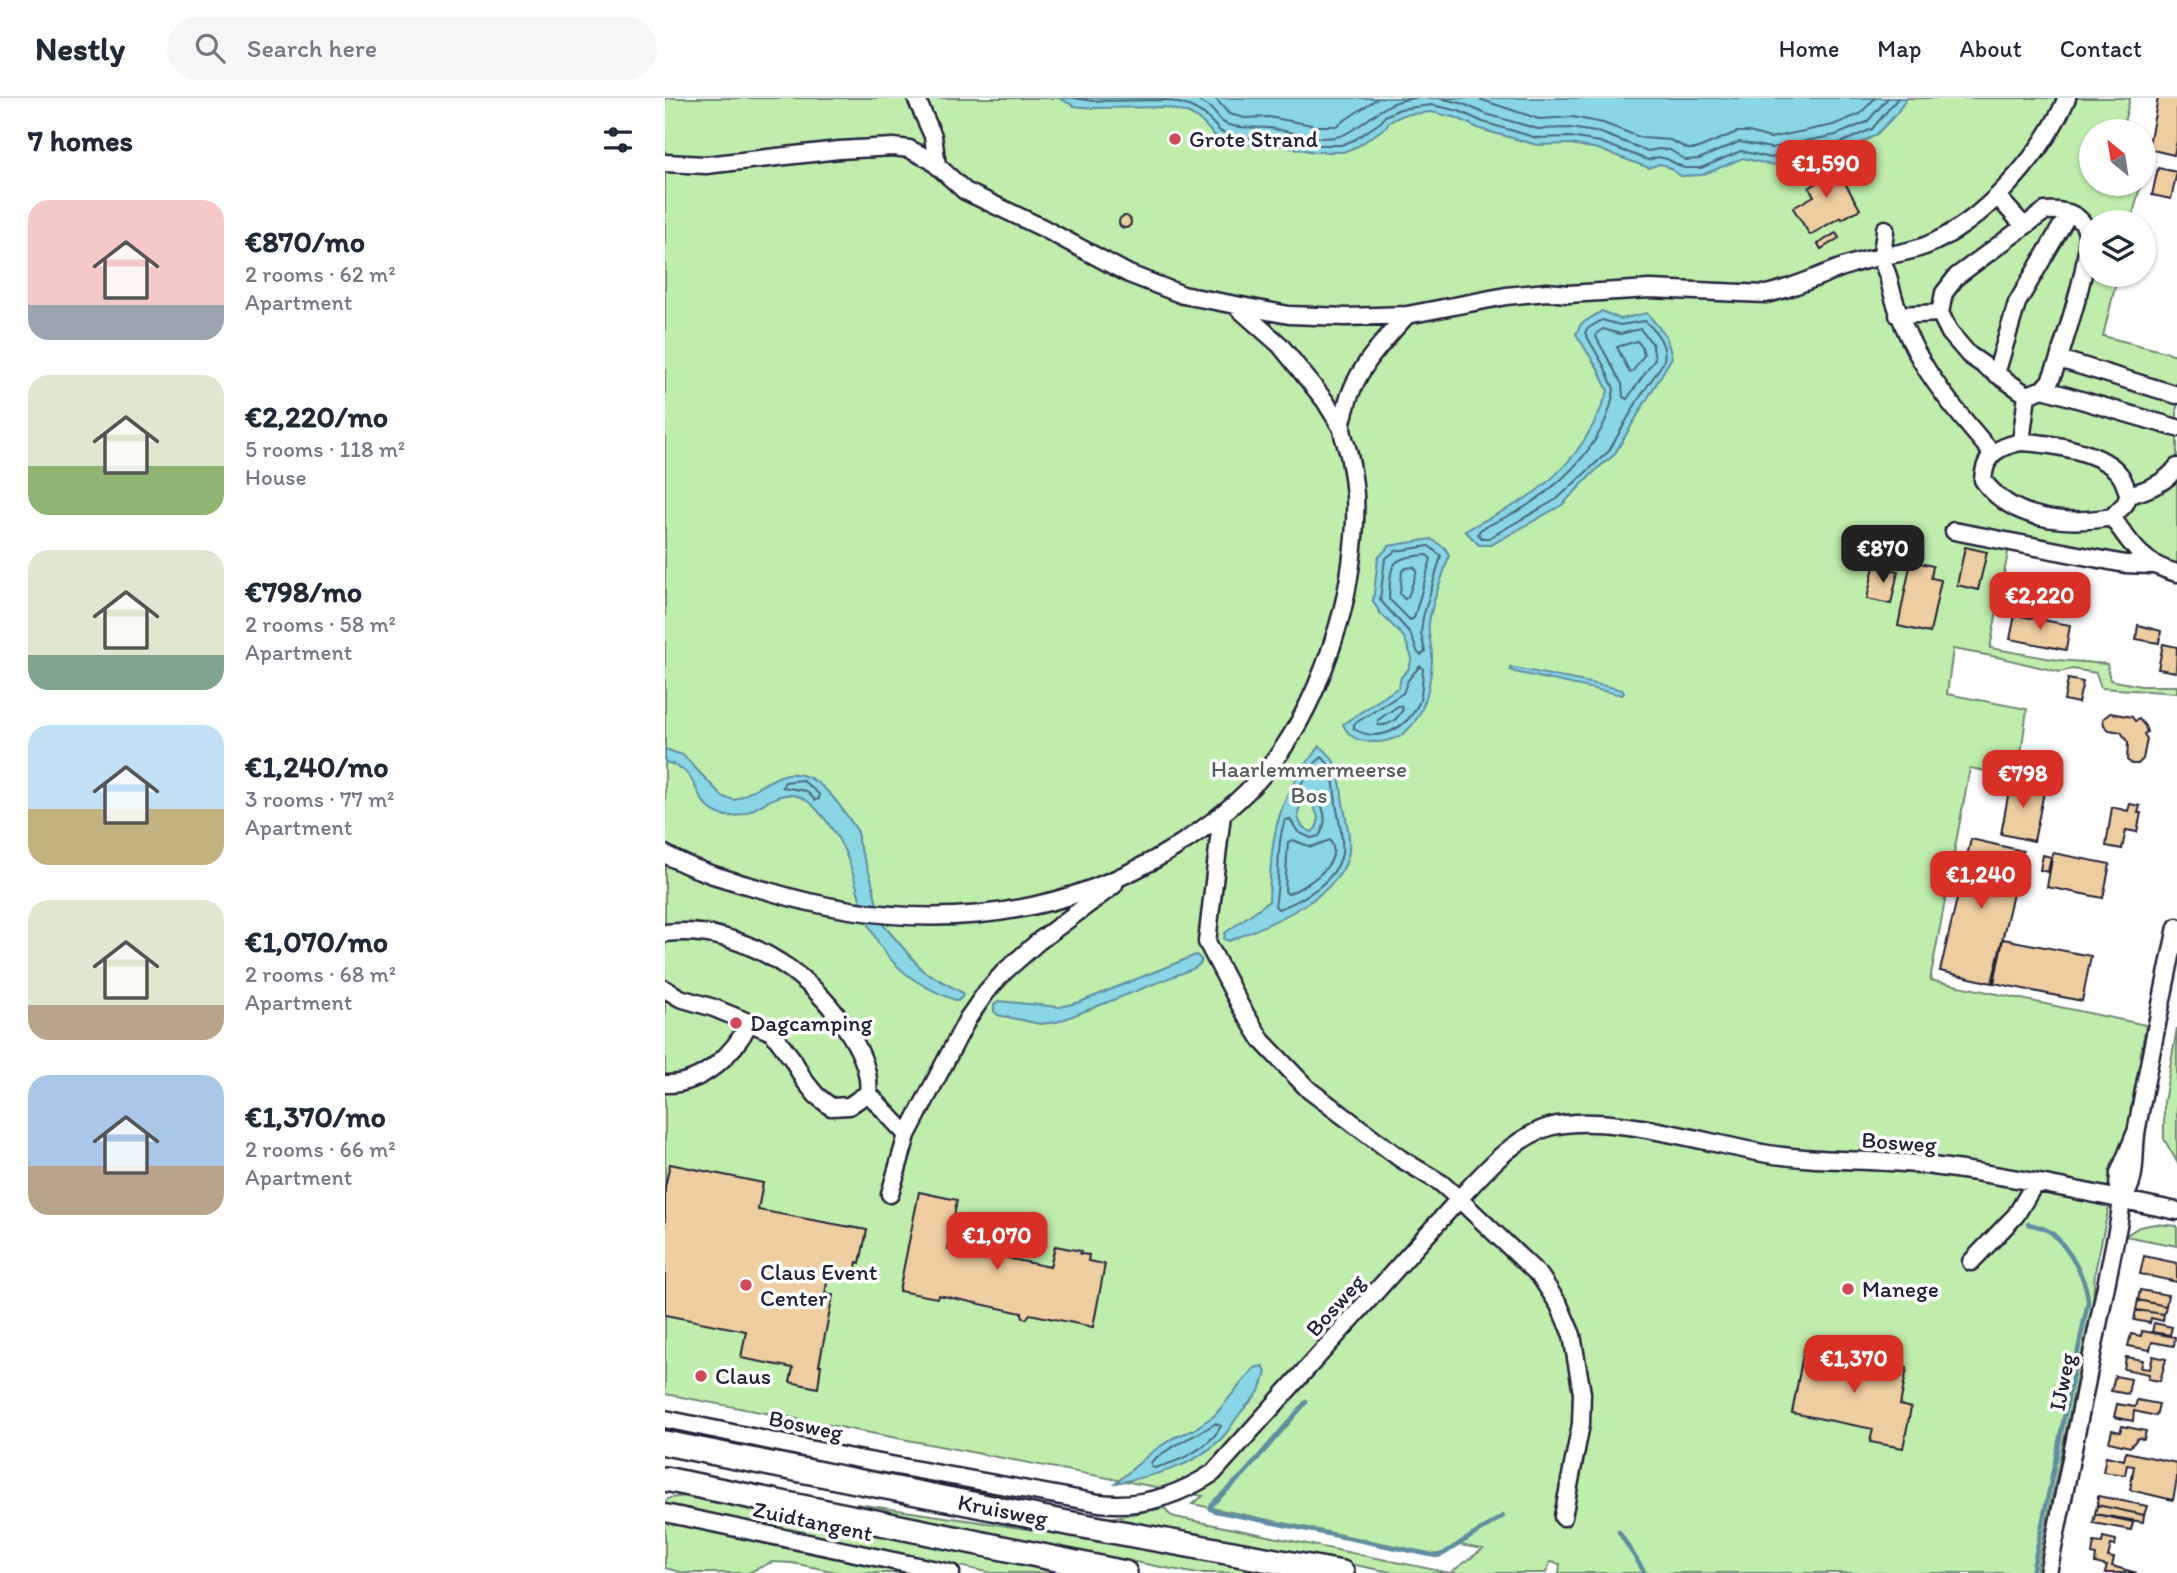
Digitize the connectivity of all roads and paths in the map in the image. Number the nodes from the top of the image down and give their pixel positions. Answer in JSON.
{"nodes":[{"id":1,"x":916,"y":98,"type":"edge"},
{"id":2,"x":2067,"y":98,"type":"edge"},
{"id":3,"x":665,"y":163,"type":"edge"},
{"id":4,"x":937,"y":165,"type":"junction"},
{"id":5,"x":1997,"y":196,"type":"junction"},
{"id":6,"x":2069,"y":213,"type":"junction"},
{"id":7,"x":2024,"y":226,"type":"junction"},
{"id":8,"x":1885,"y":229,"type":"dead end"},
{"id":9,"x":1882,"y":257,"type":"junction"},
{"id":10,"x":1237,"y":307,"type":"junction"},
{"id":11,"x":1940,"y":313,"type":"junction"},
{"id":12,"x":1407,"y":315,"type":"junction"},
{"id":13,"x":1898,"y":315,"type":"junction"},
{"id":14,"x":2059,"y":359,"type":"junction"},
{"id":15,"x":1996,"y":374,"type":"junction"},
{"id":16,"x":2043,"y":389,"type":"junction"},
{"id":17,"x":2027,"y":395,"type":"junction"},
{"id":18,"x":2177,"y":395,"type":"edge"},
{"id":19,"x":1342,"y":427,"type":"junction"},
{"id":20,"x":2177,"y":428,"type":"edge"},
{"id":21,"x":2021,"y":442,"type":"junction"},
{"id":22,"x":1993,"y":454,"type":"junction"},
{"id":23,"x":2177,"y":467,"type":"edge"},
{"id":24,"x":2129,"y":495,"type":"junction"},
{"id":25,"x":2112,"y":517,"type":"junction"},
{"id":26,"x":1954,"y":531,"type":"dead end"},
{"id":27,"x":2152,"y":565,"type":"junction"},
{"id":28,"x":2177,"y":573,"type":"edge"},
{"id":29,"x":1223,"y":814,"type":"junction"},
{"id":30,"x":665,"y":854,"type":"edge"},
{"id":31,"x":1127,"y":876,"type":"junction"},
{"id":32,"x":2177,"y":927,"type":"edge"},
{"id":33,"x":665,"y":933,"type":"edge"},
{"id":34,"x":665,"y":989,"type":"edge"},
{"id":35,"x":749,"y":1023,"type":"junction"},
{"id":36,"x":665,"y":1084,"type":"edge"},
{"id":37,"x":867,"y":1093,"type":"junction"},
{"id":38,"x":907,"y":1135,"type":"junction"},
{"id":39,"x":2035,"y":1183,"type":"junction"},
{"id":40,"x":890,"y":1194,"type":"dead end"},
{"id":41,"x":1459,"y":1199,"type":"junction"},
{"id":42,"x":2122,"y":1200,"type":"junction"},
{"id":43,"x":2177,"y":1211,"type":"edge"},
{"id":44,"x":1971,"y":1262,"type":"dead end"},
{"id":45,"x":665,"y":1419,"type":"edge"},
{"id":46,"x":665,"y":1443,"type":"edge"},
{"id":47,"x":665,"y":1479,"type":"edge"},
{"id":48,"x":665,"y":1513,"type":"edge"},
{"id":49,"x":1563,"y":1517,"type":"dead end"},
{"id":50,"x":951,"y":1573,"type":"edge"},
{"id":51,"x":1125,"y":1573,"type":"edge"},
{"id":52,"x":1342,"y":1573,"type":"edge"},
{"id":53,"x":2048,"y":1573,"type":"edge"}],
"edges":[{"from":1,"to":4,"type":"street"},
{"from":2,"to":5,"type":"street"},
{"from":3,"to":4,"type":"street"},
{"from":4,"to":10,"type":"street"},
{"from":5,"to":7,"type":"street"},
{"from":5,"to":9,"type":"street"},
{"from":6,"to":7,"type":"street"},
{"from":6,"to":14,"type":"street"},
{"from":6,"to":15,"type":"street"},
{"from":7,"to":11,"type":"street"},
{"from":8,"to":9,"type":"street"},
{"from":9,"to":12,"type":"street"},
{"from":9,"to":13,"type":"street"},
{"from":10,"to":12,"type":"street"},
{"from":10,"to":19,"type":"street"},
{"from":11,"to":13,"type":"street"},
{"from":11,"to":15,"type":"street"},
{"from":12,"to":19,"type":"street"},
{"from":13,"to":22,"type":"street"},
{"from":14,"to":16,"type":"street"},
{"from":14,"to":18,"type":"street"},
{"from":15,"to":17,"type":"street"},
{"from":16,"to":17,"type":"street"},
{"from":16,"to":20,"type":"street"},
{"from":17,"to":21,"type":"street"},
{"from":19,"to":29,"type":"street"},
{"from":21,"to":22,"type":"street"},
{"from":21,"to":24,"type":"street"},
{"from":22,"to":25,"type":"street"},
{"from":23,"to":24,"type":"street"},
{"from":24,"to":25,"type":"street"},
{"from":25,"to":27,"type":"street"},
{"from":26,"to":27,"type":"street"},
{"from":27,"to":28,"type":"street"},
{"from":29,"to":31,"type":"street"},
{"from":29,"to":41,"type":"street"},
{"from":30,"to":31,"type":"street"},
{"from":31,"to":38,"type":"street"},
{"from":32,"to":42,"type":"street","name":"IJweg"},
{"from":33,"to":37,"type":"street"},
{"from":34,"to":35,"type":"street"},
{"from":35,"to":36,"type":"street"},
{"from":35,"to":37,"type":"street"},
{"from":37,"to":38,"type":"street"},
{"from":38,"to":40,"type":"street"},
{"from":39,"to":41,"type":"street","name":"Bosweg"},
{"from":39,"to":42,"type":"street","name":"Bosweg"},
{"from":39,"to":44,"type":"street"},
{"from":41,"to":45,"type":"street","name":"Bosweg"},
{"from":41,"to":49,"type":"street"},
{"from":42,"to":43,"type":"street","name":"Bosweg"},
{"from":42,"to":53,"type":"street","name":"IJweg"},
{"from":46,"to":52,"type":"highway","name":"Kruisweg"},
{"from":47,"to":51,"type":"highway","name":"Kruisweg"},
{"from":48,"to":50,"type":"street","name":"Zuidtangent"}]}
